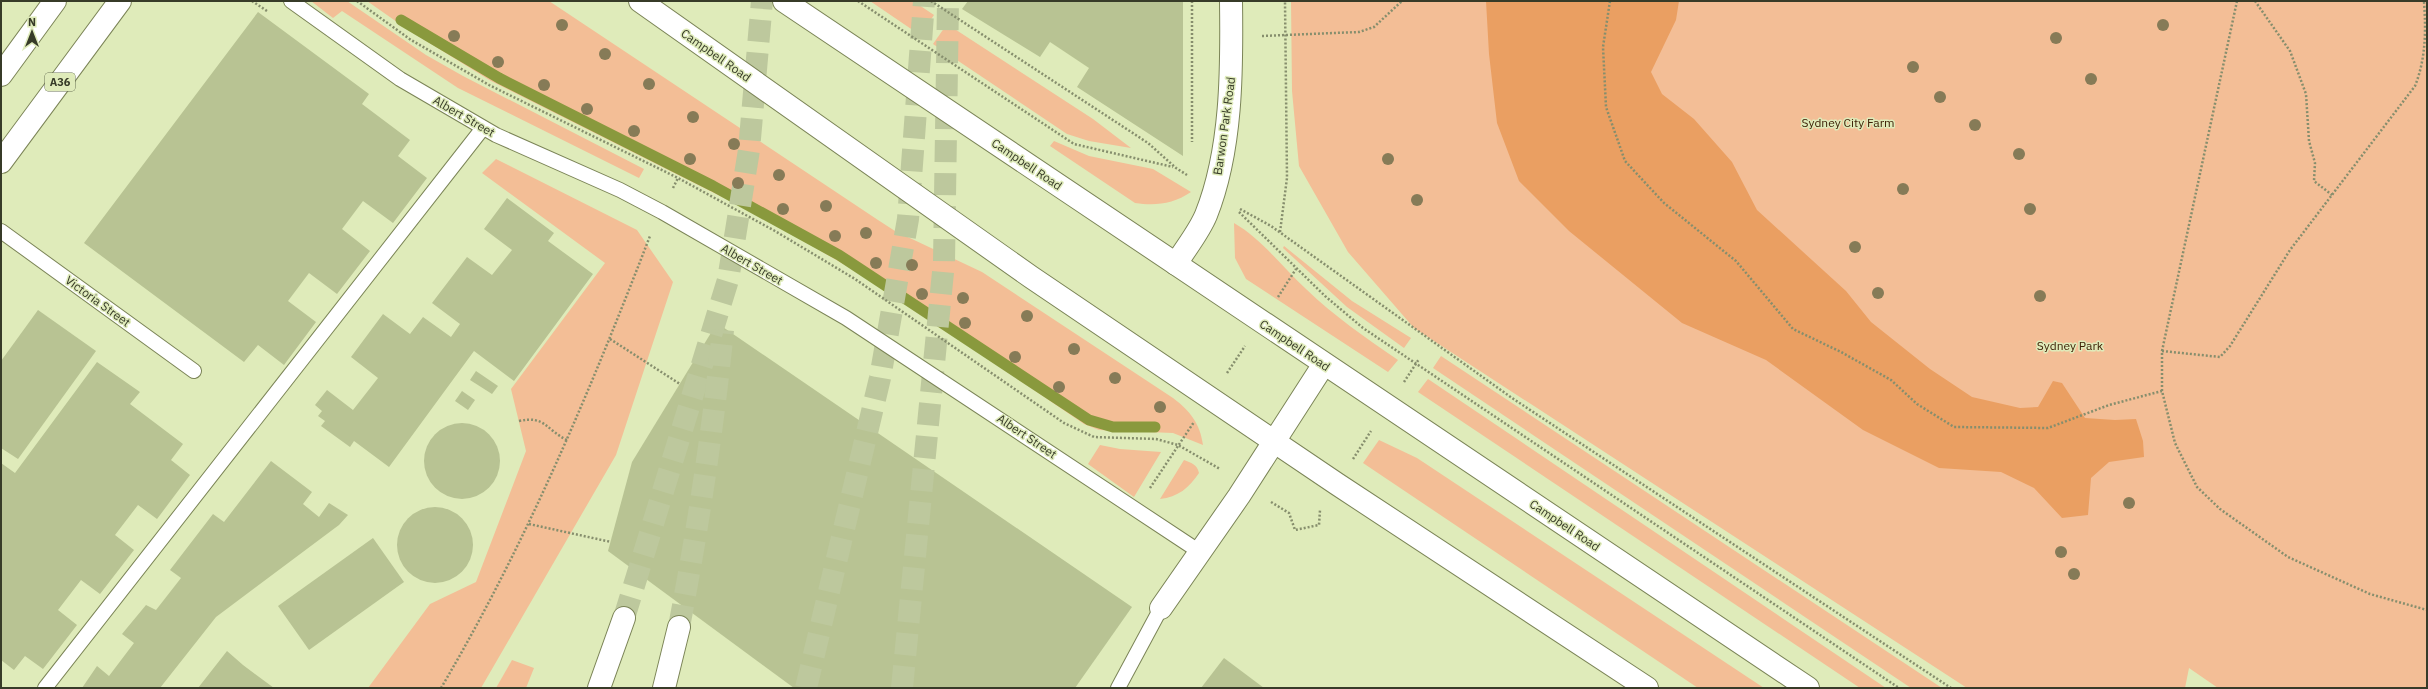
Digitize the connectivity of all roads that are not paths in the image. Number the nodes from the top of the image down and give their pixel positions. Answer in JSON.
{"nodes":[{"id":1,"x":55,"y":1,"type":"edge"},
{"id":2,"x":120,"y":1,"type":"edge"},
{"id":3,"x":291,"y":1,"type":"edge"},
{"id":4,"x":640,"y":1,"type":"edge"},
{"id":5,"x":784,"y":1,"type":"edge"},
{"id":6,"x":1231,"y":1,"type":"edge"},
{"id":7,"x":1,"y":75,"type":"edge"},
{"id":8,"x":483,"y":128,"type":"junction"},
{"id":9,"x":1,"y":162,"type":"edge"},
{"id":10,"x":1,"y":231,"type":"edge"},
{"id":11,"x":1176,"y":264,"type":"junction"},
{"id":12,"x":1324,"y":364,"type":"junction"},
{"id":13,"x":194,"y":371,"type":"dead end"},
{"id":14,"x":1274,"y":440,"type":"junction"},
{"id":15,"x":1200,"y":552,"type":"junction"},
{"id":16,"x":1161,"y":608,"type":"joint"},
{"id":17,"x":624,"y":618,"type":"tunnel mouth"},
{"id":18,"x":679,"y":627,"type":"tunnel mouth"},
{"id":19,"x":45,"y":688,"type":"edge"},
{"id":20,"x":599,"y":688,"type":"edge"},
{"id":21,"x":664,"y":688,"type":"edge"},
{"id":22,"x":1118,"y":688,"type":"edge"},
{"id":23,"x":1647,"y":688,"type":"edge"},
{"id":24,"x":1808,"y":688,"type":"edge"}],
"edges":[{"from":1,"to":7,"type":"main road"},
{"from":2,"to":9,"type":"main road","number":"A36"},
{"from":3,"to":8,"type":"lane","name":"Albert Street"},
{"from":4,"to":14,"type":"main road","name":"Campbell Road"},
{"from":5,"to":11,"type":"main road","name":"Campbell Road"},
{"from":6,"to":11,"type":"main road","name":"Barwon Park Road"},
{"from":8,"to":15,"type":"lane","name":"Albert Street"},
{"from":8,"to":19,"type":"lane"},
{"from":10,"to":13,"type":"lane","name":"Victoria Street"},
{"from":11,"to":12,"type":"main road","name":"Campbell Road"},
{"from":12,"to":14,"type":"main road"},
{"from":12,"to":24,"type":"main road","name":"Campbell Road"},
{"from":14,"to":15,"type":"main road"},
{"from":14,"to":23,"type":"main road","name":"Campbell Road"},
{"from":15,"to":16,"type":"main road"},
{"from":16,"to":22,"type":"lane"},
{"from":17,"to":20,"type":"main road"},
{"from":18,"to":21,"type":"main road"}]}
